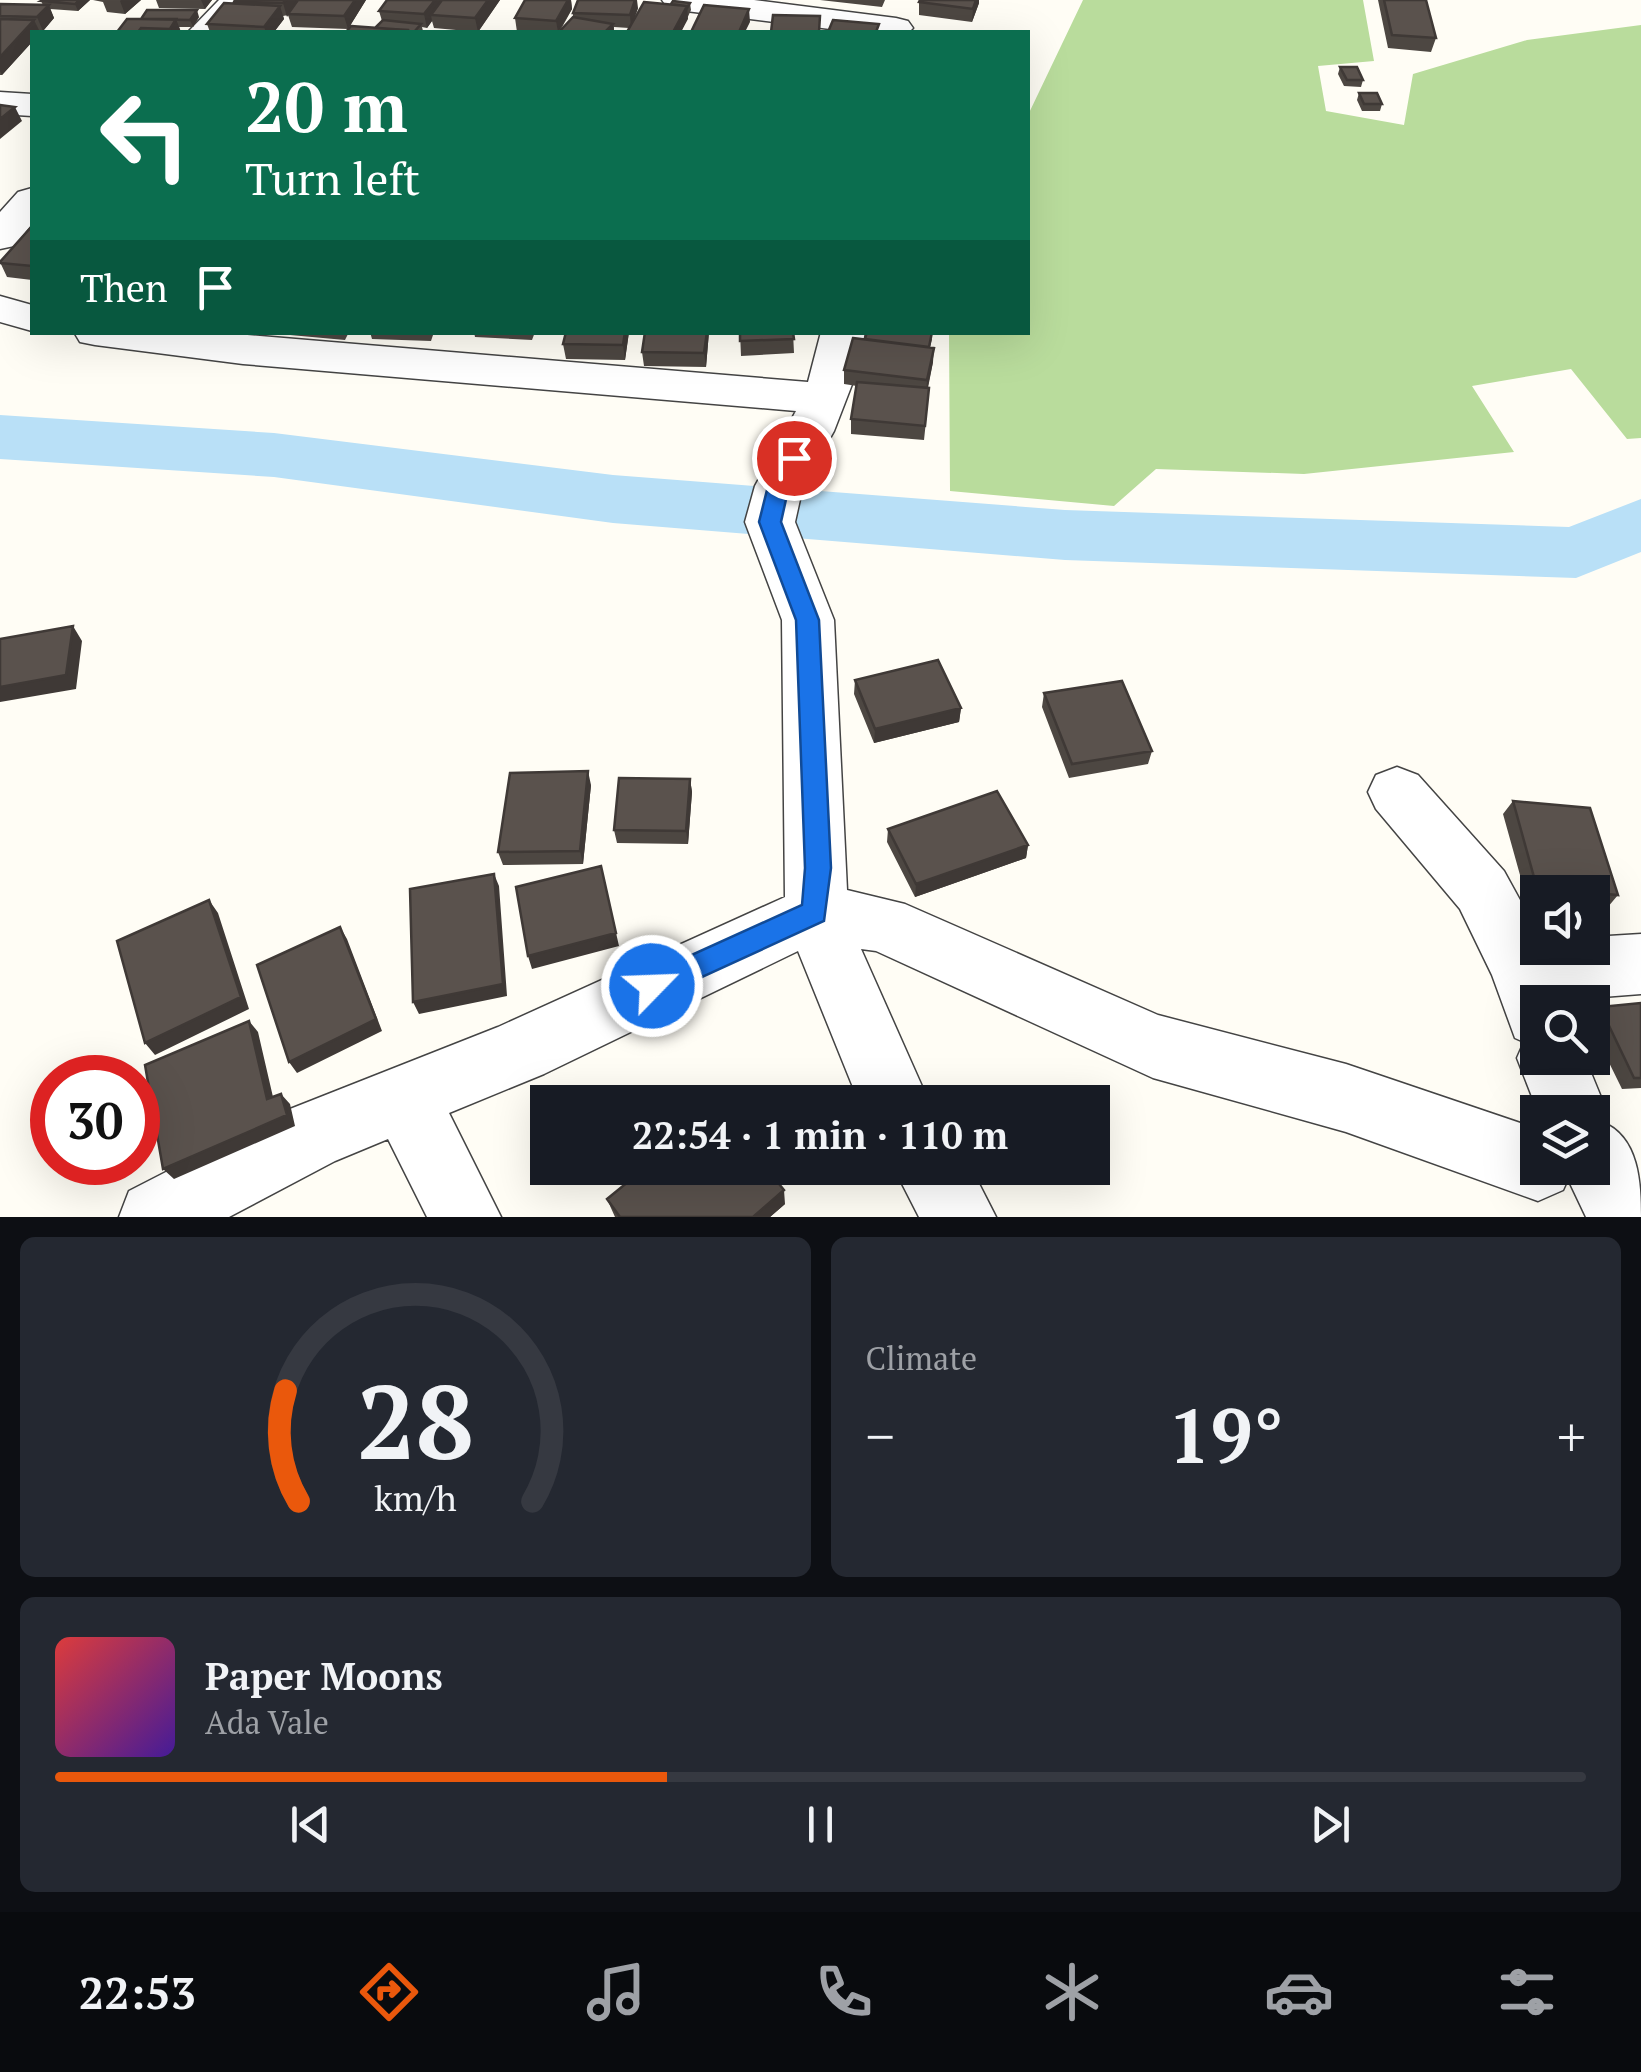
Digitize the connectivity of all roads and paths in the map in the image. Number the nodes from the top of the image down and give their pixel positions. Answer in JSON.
{"nodes":[{"id":1,"x":238,"y":0,"type":"edge"},
{"id":2,"x":678,"y":0,"type":"edge"},
{"id":3,"x":901,"y":20,"type":"edge"},
{"id":4,"x":206,"y":30,"type":"edge"},
{"id":5,"x":0,"y":104,"type":"edge"},
{"id":6,"x":30,"y":105,"type":"edge"},
{"id":7,"x":30,"y":202,"type":"edge"},
{"id":8,"x":0,"y":237,"type":"edge"},
{"id":9,"x":0,"y":309,"type":"edge"},
{"id":10,"x":30,"y":317,"type":"edge"},
{"id":11,"x":120,"y":335,"type":"edge"},
{"id":12,"x":842,"y":335,"type":"edge"},
{"id":13,"x":824,"y":398,"type":"junction"},
{"id":14,"x":1397,"y":792,"type":"dead end"},
{"id":15,"x":815,"y":912,"type":"junction"},
{"id":16,"x":1641,"y":964,"type":"edge"},
{"id":17,"x":1526,"y":985,"type":"edge"},
{"id":18,"x":1561,"y":985,"type":"edge"},
{"id":19,"x":886,"y":1085,"type":"edge"},
{"id":20,"x":406,"y":1100,"type":"junction"},
{"id":21,"x":1520,"y":1155,"type":"edge"},
{"id":22,"x":940,"y":1185,"type":"edge"},
{"id":23,"x":155,"y":1217,"type":"edge"},
{"id":24,"x":465,"y":1217,"type":"edge"},
{"id":25,"x":960,"y":1217,"type":"edge"}],
"edges":[{"from":1,"to":4,"type":"street"},
{"from":2,"to":3,"type":"street"},
{"from":5,"to":6,"type":"street"},
{"from":7,"to":8,"type":"street"},
{"from":9,"to":10,"type":"street"},
{"from":11,"to":13,"type":"street"},
{"from":12,"to":13,"type":"street"},
{"from":13,"to":15,"type":"street"},
{"from":14,"to":17,"type":"street"},
{"from":15,"to":19,"type":"street"},
{"from":15,"to":20,"type":"street"},
{"from":15,"to":21,"type":"street"},
{"from":16,"to":18,"type":"street"},
{"from":20,"to":23,"type":"street"},
{"from":20,"to":24,"type":"street"},
{"from":22,"to":25,"type":"street"}]}
